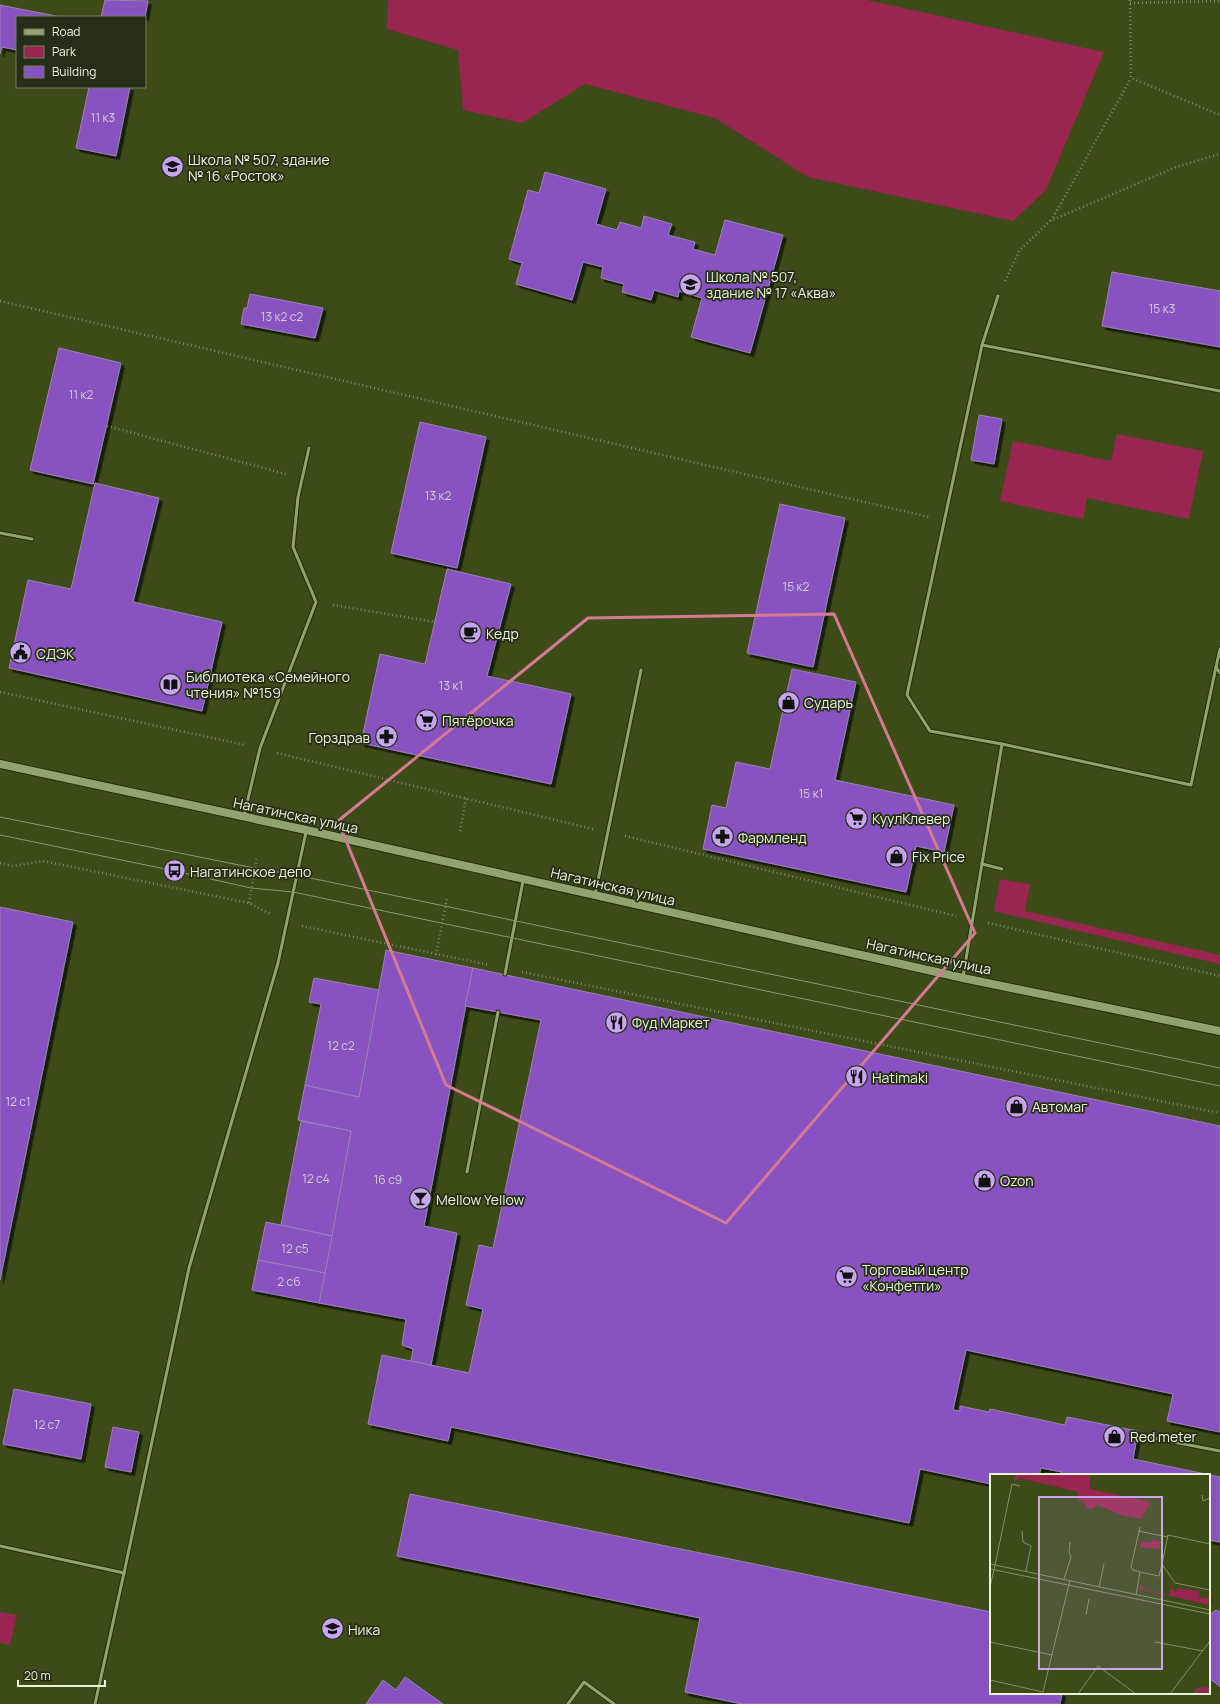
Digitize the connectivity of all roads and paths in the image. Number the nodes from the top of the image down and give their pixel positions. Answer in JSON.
{"nodes":[{"id":1,"x":1220,"y":1,"type":"edge"},
{"id":2,"x":1130,"y":2,"type":"edge"},
{"id":3,"x":1131,"y":78,"type":"junction"},
{"id":4,"x":1220,"y":115,"type":"edge"},
{"id":5,"x":1220,"y":154,"type":"edge"},
{"id":6,"x":1050,"y":221,"type":"junction"},
{"id":7,"x":998,"y":296,"type":"joint"},
{"id":8,"x":0,"y":301,"type":"edge"},
{"id":9,"x":982,"y":345,"type":"junction"},
{"id":10,"x":1220,"y":391,"type":"edge"},
{"id":11,"x":107,"y":426,"type":"dead end"},
{"id":12,"x":309,"y":448,"type":"dead end"},
{"id":13,"x":302,"y":479,"type":"junction"},
{"id":14,"x":944,"y":520,"type":"junction"},
{"id":15,"x":0,"y":533,"type":"edge"},
{"id":16,"x":32,"y":539,"type":"dead end"},
{"id":17,"x":316,"y":602,"type":"junction"},
{"id":18,"x":435,"y":622,"type":"dead end"},
{"id":19,"x":1220,"y":649,"type":"edge"},
{"id":20,"x":1216,"y":667,"type":"junction"},
{"id":21,"x":641,"y":670,"type":"dead end"},
{"id":22,"x":1220,"y":673,"type":"edge"},
{"id":23,"x":0,"y":692,"type":"edge"},
{"id":24,"x":1002,"y":744,"type":"junction"},
{"id":25,"x":260,"y":748,"type":"junction"},
{"id":26,"x":0,"y":764,"type":"edge"},
{"id":27,"x":466,"y":798,"type":"junction"},
{"id":28,"x":244,"y":816,"type":"junction"},
{"id":29,"x":306,"y":830,"type":"junction"},
{"id":30,"x":460,"y":831,"type":"dead end"},
{"id":31,"x":608,"y":832,"type":"junction"},
{"id":32,"x":257,"y":857,"type":"dead end"},
{"id":33,"x":0,"y":863,"type":"edge"},
{"id":34,"x":982,"y":864,"type":"junction"},
{"id":35,"x":1002,"y":869,"type":"dead end"},
{"id":36,"x":524,"y":879,"type":"junction"},
{"id":37,"x":595,"y":895,"type":"junction"},
{"id":38,"x":446,"y":898,"type":"dead end"},
{"id":39,"x":249,"y":903,"type":"junction"},
{"id":40,"x":973,"y":920,"type":"junction"},
{"id":41,"x":286,"y":923,"type":"junction"},
{"id":42,"x":436,"y":954,"type":"junction"},
{"id":43,"x":506,"y":969,"type":"junction"},
{"id":44,"x":505,"y":974,"type":"dead end"},
{"id":45,"x":1220,"y":976,"type":"edge"},
{"id":46,"x":963,"y":978,"type":"junction"},
{"id":47,"x":498,"y":1012,"type":"dead end"},
{"id":48,"x":1220,"y":1031,"type":"edge"},
{"id":49,"x":1220,"y":1113,"type":"edge"},
{"id":50,"x":467,"y":1172,"type":"dead end"},
{"id":51,"x":1148,"y":1437,"type":"dead end"},
{"id":52,"x":1220,"y":1450,"type":"edge"},
{"id":53,"x":0,"y":1546,"type":"edge"},
{"id":54,"x":124,"y":1573,"type":"junction"},
{"id":55,"x":95,"y":1704,"type":"edge"},
{"id":56,"x":568,"y":1704,"type":"edge"},
{"id":57,"x":614,"y":1704,"type":"edge"}],
"edges":[{"from":1,"to":2,"type":"path"},
{"from":2,"to":3,"type":"path"},
{"from":3,"to":4,"type":"path"},
{"from":3,"to":6,"type":"path"},
{"from":5,"to":6,"type":"path"},
{"from":6,"to":7,"type":"path"},
{"from":7,"to":9,"type":"lane"},
{"from":8,"to":14,"type":"path"},
{"from":9,"to":10,"type":"lane"},
{"from":9,"to":14,"type":"lane"},
{"from":11,"to":13,"type":"path"},
{"from":12,"to":13,"type":"lane"},
{"from":13,"to":17,"type":"lane"},
{"from":14,"to":24,"type":"lane"},
{"from":15,"to":16,"type":"lane"},
{"from":17,"to":18,"type":"path"},
{"from":17,"to":25,"type":"lane"},
{"from":19,"to":20,"type":"lane"},
{"from":20,"to":22,"type":"lane"},
{"from":20,"to":24,"type":"lane"},
{"from":21,"to":31,"type":"lane"},
{"from":23,"to":25,"type":"path"},
{"from":24,"to":34,"type":"lane"},
{"from":25,"to":27,"type":"path"},
{"from":25,"to":28,"type":"lane"},
{"from":26,"to":28,"type":"street","name":"Нагатинская улица"},
{"from":27,"to":30,"type":"path"},
{"from":27,"to":31,"type":"path"},
{"from":28,"to":29,"type":"street","name":"Нагатинская улица"},
{"from":29,"to":36,"type":"street","name":"Нагатинская улица"},
{"from":29,"to":41,"type":"lane"},
{"from":31,"to":37,"type":"lane"},
{"from":31,"to":40,"type":"path"},
{"from":32,"to":39,"type":"path"},
{"from":33,"to":39,"type":"path"},
{"from":34,"to":35,"type":"lane"},
{"from":34,"to":40,"type":"lane"},
{"from":36,"to":37,"type":"street","name":"Нагатинская улица"},
{"from":36,"to":43,"type":"lane"},
{"from":37,"to":46,"type":"street","name":"Нагатинская улица"},
{"from":38,"to":42,"type":"path"},
{"from":39,"to":41,"type":"path"},
{"from":40,"to":45,"type":"path"},
{"from":40,"to":46,"type":"lane"},
{"from":41,"to":42,"type":"path"},
{"from":41,"to":54,"type":"lane"},
{"from":42,"to":43,"type":"path"},
{"from":43,"to":44,"type":"lane"},
{"from":43,"to":49,"type":"path"},
{"from":46,"to":48,"type":"street","name":"Нагатинская улица"},
{"from":47,"to":50,"type":"lane"},
{"from":51,"to":52,"type":"lane"},
{"from":53,"to":54,"type":"lane"},
{"from":54,"to":55,"type":"lane"},
{"from":56,"to":57,"type":"lane"}]}
